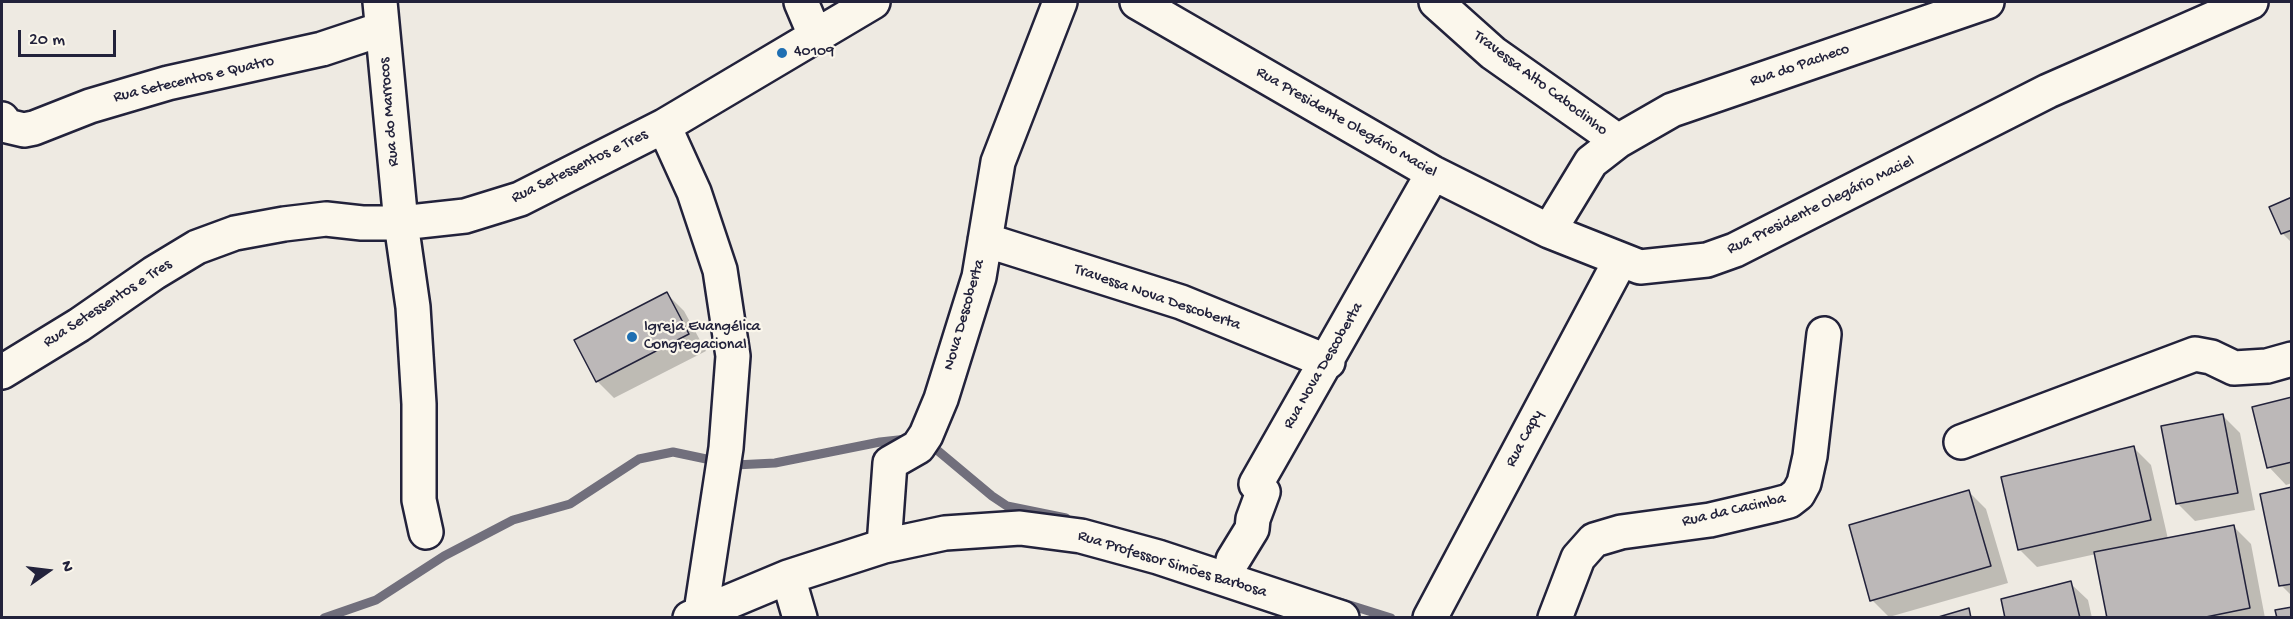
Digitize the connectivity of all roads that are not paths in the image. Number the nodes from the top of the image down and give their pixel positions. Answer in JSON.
{"nodes":[{"id":1,"x":801,"y":2,"type":"edge"},
{"id":2,"x":873,"y":2,"type":"edge"},
{"id":3,"x":1060,"y":2,"type":"edge"},
{"id":4,"x":1137,"y":2,"type":"edge"},
{"id":5,"x":1436,"y":2,"type":"edge"},
{"id":6,"x":1987,"y":2,"type":"edge"},
{"id":7,"x":2251,"y":2,"type":"edge"},
{"id":8,"x":381,"y":15,"type":"edge"},
{"id":9,"x":815,"y":35,"type":"junction"},
{"id":10,"x":4,"y":122,"type":"edge"},
{"id":11,"x":664,"y":126,"type":"junction"},
{"id":12,"x":1618,"y":141,"type":"junction"},
{"id":13,"x":1433,"y":173,"type":"junction"},
{"id":14,"x":401,"y":223,"type":"junction"},
{"id":15,"x":1549,"y":231,"type":"junction"},
{"id":16,"x":985,"y":240,"type":"junction"},
{"id":17,"x":1620,"y":261,"type":"junction"},
{"id":18,"x":1824,"y":334,"type":"dead end"},
{"id":19,"x":2292,"y":359,"type":"edge"},
{"id":20,"x":1328,"y":362,"type":"junction"},
{"id":21,"x":2,"y":372,"type":"edge"},
{"id":22,"x":1961,"y":442,"type":"dead end"},
{"id":23,"x":426,"y":532,"type":"dead end"},
{"id":24,"x":884,"y":546,"type":"junction"},
{"id":25,"x":1233,"y":560,"type":"dead end"},
{"id":26,"x":788,"y":577,"type":"junction"},
{"id":27,"x":695,"y":615,"type":"edge"},
{"id":28,"x":800,"y":618,"type":"edge"},
{"id":29,"x":1342,"y":618,"type":"edge"},
{"id":30,"x":1430,"y":618,"type":"edge"},
{"id":31,"x":1555,"y":618,"type":"edge"}],
"edges":[{"from":1,"to":9,"type":"street"},
{"from":2,"to":9,"type":"street"},
{"from":3,"to":16,"type":"street","name":"Nova Descoberta"},
{"from":4,"to":13,"type":"street","name":"Rua Presidente Olegário Maciel"},
{"from":5,"to":12,"type":"street","name":"Travessa Alto Caboclinho"},
{"from":6,"to":12,"type":"street","name":"Rua do Pacheco"},
{"from":7,"to":17,"type":"street","name":"Rua Presidente Olegário Maciel"},
{"from":8,"to":10,"type":"street","name":"Rua Setecentos e Quatro"},
{"from":8,"to":14,"type":"street","name":"Rua do Marrocos"},
{"from":9,"to":11,"type":"street","name":"Rua Setessentos e Tres"},
{"from":11,"to":14,"type":"street","name":"Rua Setessentos e Tres"},
{"from":11,"to":27,"type":"street"},
{"from":12,"to":15,"type":"street","name":"Rua do Pacheco"},
{"from":13,"to":15,"type":"street","name":"Rua Presidente Olegário Maciel"},
{"from":13,"to":20,"type":"street","name":"Rua Nova Descoberta"},
{"from":14,"to":21,"type":"street","name":"Rua Setessentos e Tres"},
{"from":14,"to":23,"type":"street","name":"Rua do Marrocos"},
{"from":15,"to":17,"type":"street","name":"Rua Presidente Olegário Maciel"},
{"from":16,"to":20,"type":"street","name":"Travessa Nova Descoberta"},
{"from":16,"to":24,"type":"street","name":"Nova Descoberta"},
{"from":17,"to":30,"type":"street","name":"Rua Capy"},
{"from":18,"to":31,"type":"street","name":"Rua da Cacimba"},
{"from":19,"to":22,"type":"street"},
{"from":20,"to":25,"type":"street","name":"Rua Nova Descoberta"},
{"from":24,"to":26,"type":"street","name":"Rua Professor Simões Barbosa"},
{"from":24,"to":29,"type":"street","name":"Rua Professor Simões Barbosa"},
{"from":26,"to":27,"type":"street","name":"Rua Professor Simões Barbosa"},
{"from":26,"to":28,"type":"street"}]}
